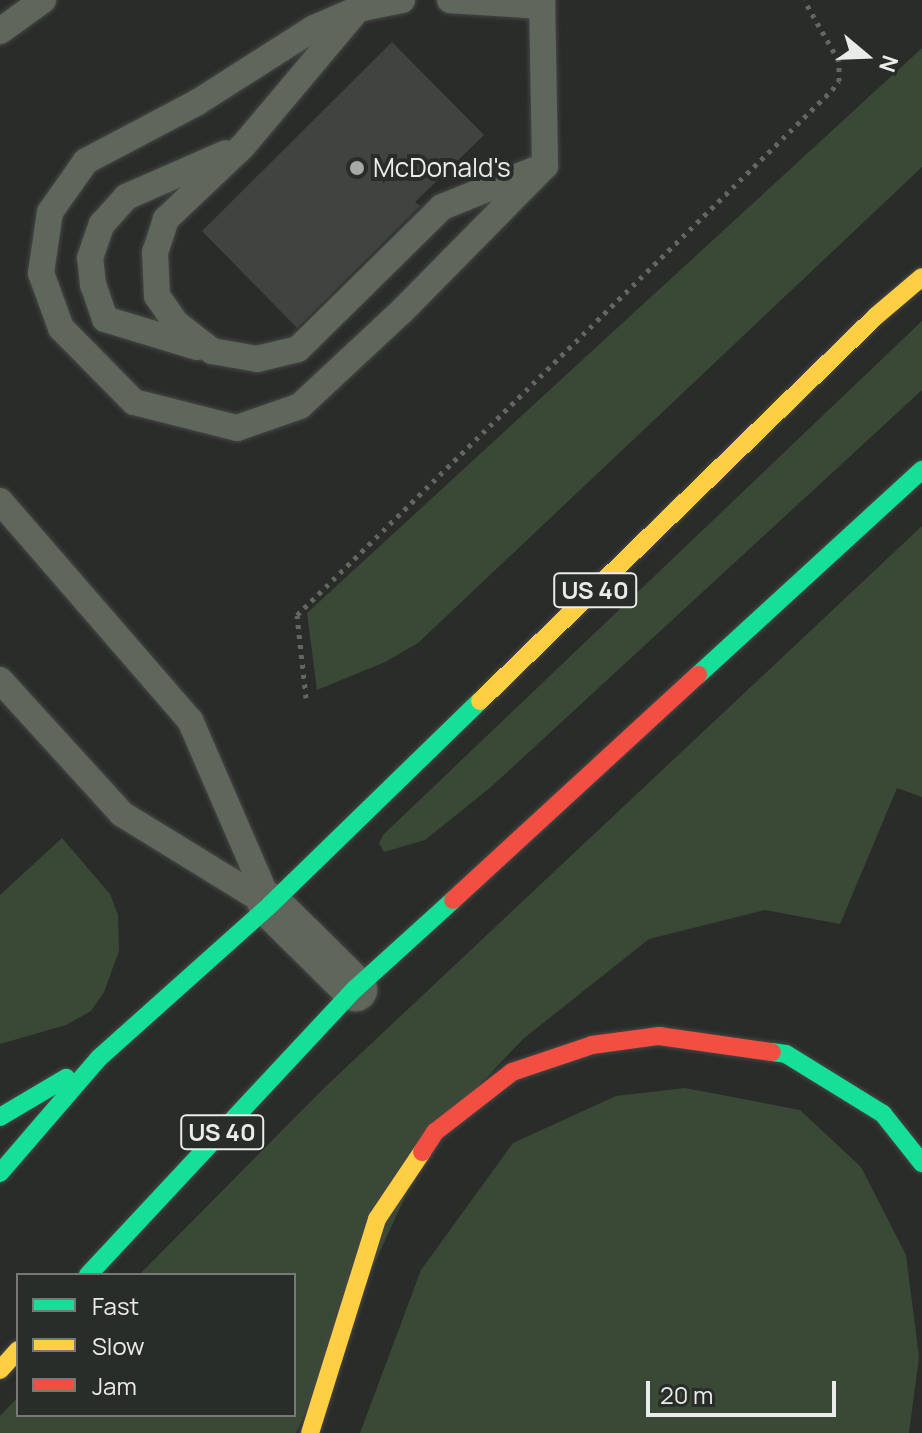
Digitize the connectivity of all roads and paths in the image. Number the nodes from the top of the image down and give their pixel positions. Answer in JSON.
{"nodes":[{"id":1,"x":43,"y":0,"type":"edge"},
{"id":2,"x":402,"y":0,"type":"edge"},
{"id":3,"x":450,"y":0,"type":"edge"},
{"id":4,"x":804,"y":0,"type":"edge"},
{"id":5,"x":542,"y":3,"type":"edge"},
{"id":6,"x":358,"y":9,"type":"junction"},
{"id":7,"x":0,"y":31,"type":"edge"},
{"id":8,"x":244,"y":145,"type":"junction"},
{"id":9,"x":545,"y":166,"type":"junction"},
{"id":10,"x":922,"y":277,"type":"edge"},
{"id":11,"x":212,"y":351,"type":"junction"},
{"id":12,"x":922,"y":470,"type":"edge"},
{"id":13,"x":0,"y":501,"type":"edge"},
{"id":14,"x":0,"y":680,"type":"edge"},
{"id":15,"x":306,"y":698,"type":"dead end"},
{"id":16,"x":270,"y":905,"type":"junction"},
{"id":17,"x":355,"y":989,"type":"junction"},
{"id":18,"x":99,"y":1058,"type":"junction"},
{"id":19,"x":0,"y":1117,"type":"edge"},
{"id":20,"x":922,"y":1163,"type":"edge"},
{"id":21,"x":0,"y":1173,"type":"edge"},
{"id":22,"x":90,"y":1273,"type":"edge"},
{"id":23,"x":16,"y":1352,"type":"edge"},
{"id":24,"x":0,"y":1370,"type":"edge"},
{"id":25,"x":310,"y":1433,"type":"edge"}],
"edges":[{"from":1,"to":7,"type":"lane"},
{"from":2,"to":6,"type":"lane"},
{"from":3,"to":5,"type":"lane"},
{"from":4,"to":15,"type":"path"},
{"from":5,"to":9,"type":"lane"},
{"from":6,"to":8,"type":"lane"},
{"from":6,"to":9,"type":"lane"},
{"from":8,"to":11,"type":"lane"},
{"from":8,"to":11,"type":"lane"},
{"from":9,"to":11,"type":"lane"},
{"from":10,"to":16,"type":"main road","number":"US 40"},
{"from":12,"to":17,"type":"main road","number":"US 40"},
{"from":13,"to":16,"type":"lane"},
{"from":14,"to":16,"type":"lane"},
{"from":16,"to":17,"type":"street"},
{"from":16,"to":18,"type":"main road","number":"US 40"},
{"from":17,"to":22,"type":"main road","number":"US 40"},
{"from":18,"to":19,"type":"main road"},
{"from":18,"to":21,"type":"main road","number":"US 40"},
{"from":20,"to":25,"type":"main road"},
{"from":23,"to":24,"type":"main road"}]}
